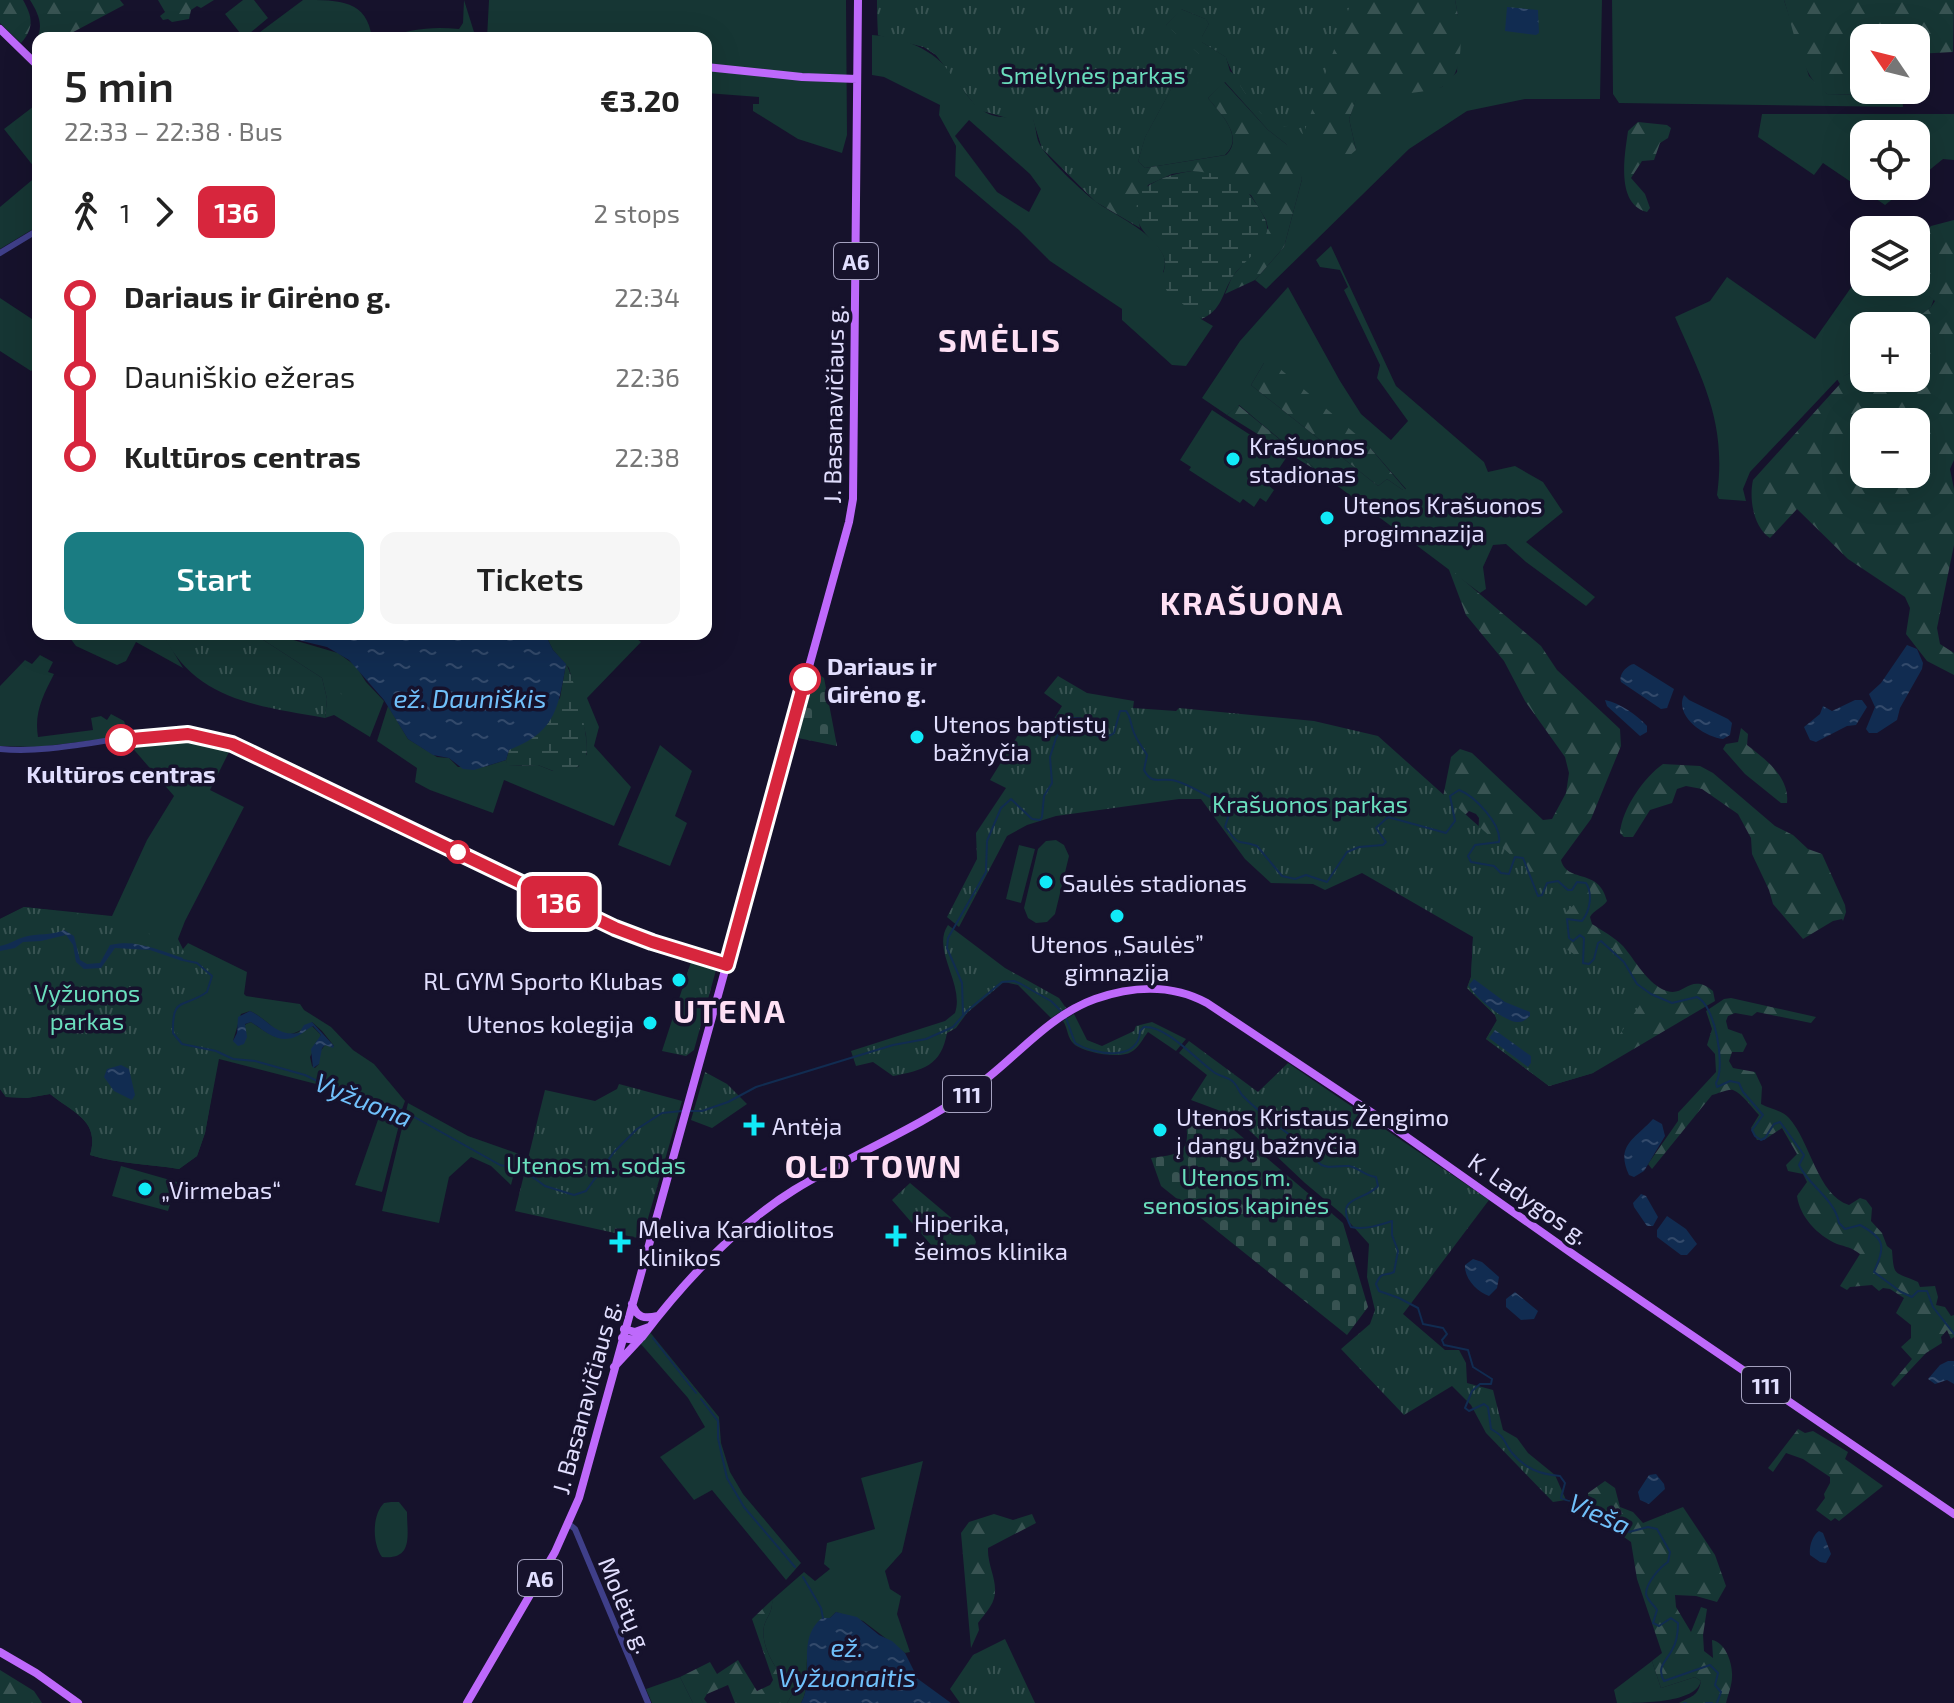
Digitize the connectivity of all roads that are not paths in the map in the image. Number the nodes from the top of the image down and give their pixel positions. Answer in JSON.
{"nodes":[{"id":1,"x":858,"y":0,"type":"edge"},
{"id":2,"x":0,"y":29,"type":"edge"},
{"id":3,"x":32,"y":60,"type":"edge"},
{"id":4,"x":712,"y":68,"type":"edge"},
{"id":5,"x":857,"y":79,"type":"junction"},
{"id":6,"x":32,"y":234,"type":"edge"},
{"id":7,"x":0,"y":253,"type":"edge"},
{"id":8,"x":0,"y":749,"type":"edge"},
{"id":9,"x":727,"y":965,"type":"junction"},
{"id":10,"x":632,"y":1303,"type":"junction"},
{"id":11,"x":659,"y":1316,"type":"junction"},
{"id":12,"x":650,"y":1327,"type":"junction"},
{"id":13,"x":623,"y":1334,"type":"junction"},
{"id":14,"x":642,"y":1337,"type":"junction"},
{"id":15,"x":614,"y":1368,"type":"junction"},
{"id":16,"x":1954,"y":1514,"type":"edge"},
{"id":17,"x":569,"y":1524,"type":"junction"},
{"id":18,"x":0,"y":1652,"type":"edge"},
{"id":19,"x":78,"y":1703,"type":"edge"},
{"id":20,"x":467,"y":1703,"type":"edge"},
{"id":21,"x":648,"y":1703,"type":"edge"}],
"edges":[{"from":1,"to":5,"type":"main road","name":"J. Basanavičiaus g.","number":"A6"},
{"from":2,"to":3,"type":"main road"},
{"from":4,"to":5,"type":"main road"},
{"from":5,"to":9,"type":"main road","name":"J. Basanavičiaus g.","number":"A6"},
{"from":6,"to":7,"type":"street"},
{"from":8,"to":9,"type":"street"},
{"from":9,"to":10,"type":"main road","name":"J. Basanavičiaus g.","number":"A6"},
{"from":10,"to":11,"type":"main road"},
{"from":10,"to":13,"type":"main road","name":"J. Basanavičiaus g.","number":"A6"},
{"from":11,"to":12,"type":"main road","number":"111"},
{"from":11,"to":16,"type":"main road","name":"K. Ladygos g.","number":"111"},
{"from":12,"to":13,"type":"main road"},
{"from":12,"to":14,"type":"main road"},
{"from":13,"to":14,"type":"main road"},
{"from":13,"to":15,"type":"main road","name":"J. Basanavičiaus g.","number":"A6"},
{"from":14,"to":15,"type":"main road"},
{"from":15,"to":17,"type":"main road","name":"J. Basanavičiaus g.","number":"A6"},
{"from":17,"to":20,"type":"main road","name":"J. Basanavičiaus g.","number":"A6"},
{"from":17,"to":21,"type":"street","name":"Molėtų g."},
{"from":18,"to":19,"type":"main road"}]}
